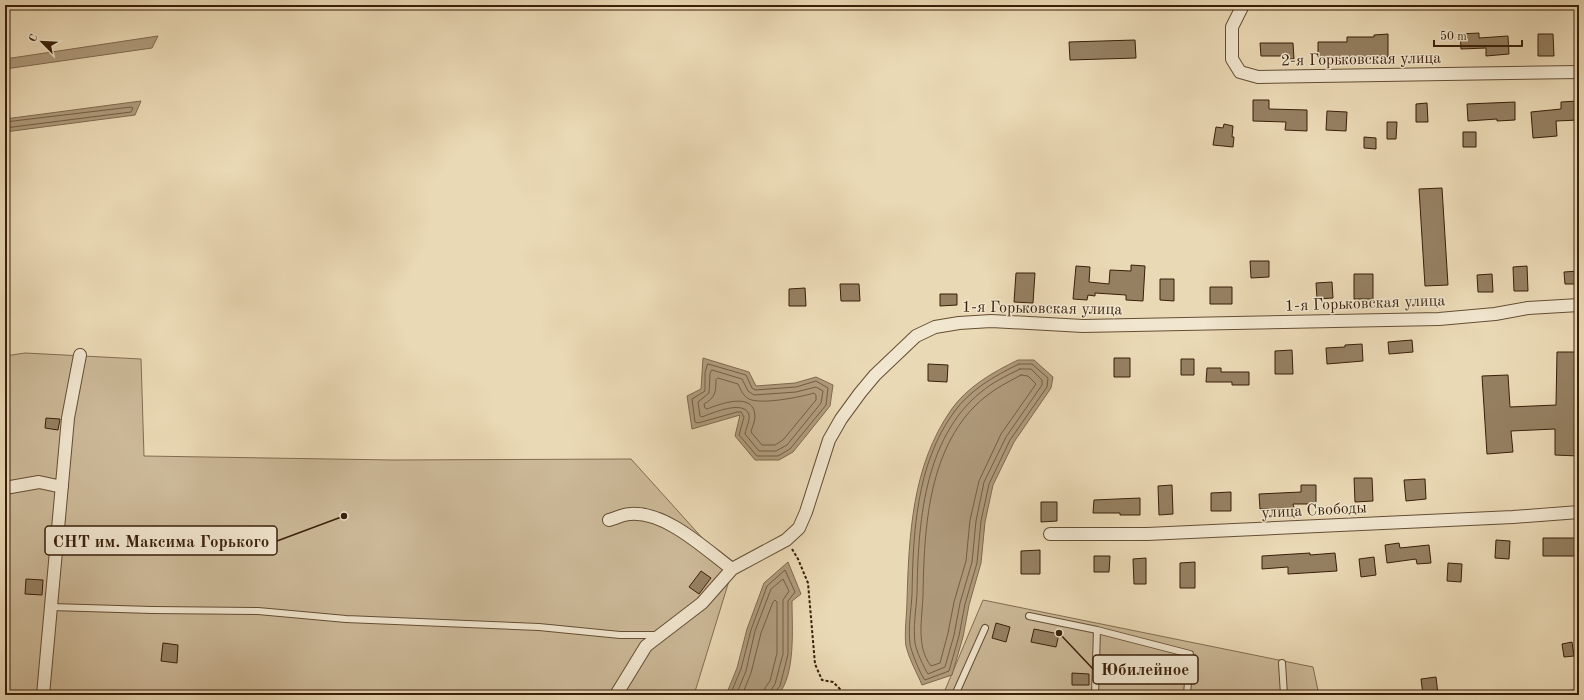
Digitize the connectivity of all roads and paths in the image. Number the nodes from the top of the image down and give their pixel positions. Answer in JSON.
{"nodes":[{"id":1,"x":1243,"y":5,"type":"edge"},
{"id":2,"x":1579,"y":72,"type":"edge"},
{"id":3,"x":1579,"y":305,"type":"edge"},
{"id":4,"x":80,"y":355,"type":"dead end"},
{"id":5,"x":62,"y":487,"type":"junction"},
{"id":6,"x":5,"y":488,"type":"edge"},
{"id":7,"x":1579,"y":512,"type":"edge"},
{"id":8,"x":610,"y":520,"type":"dead end"},
{"id":9,"x":1050,"y":534,"type":"dead end"},
{"id":10,"x":786,"y":540,"type":"junction"},
{"id":11,"x":732,"y":569,"type":"junction"},
{"id":12,"x":51,"y":607,"type":"junction"},
{"id":13,"x":1029,"y":616,"type":"dead end"},
{"id":14,"x":985,"y":628,"type":"dead end"},
{"id":15,"x":1097,"y":630,"type":"junction"},
{"id":16,"x":660,"y":635,"type":"junction"},
{"id":17,"x":1282,"y":663,"type":"dead end"},
{"id":18,"x":1579,"y":693,"type":"edge"},
{"id":19,"x":43,"y":695,"type":"edge"},
{"id":20,"x":616,"y":695,"type":"edge"},
{"id":21,"x":846,"y":695,"type":"edge"},
{"id":22,"x":955,"y":695,"type":"edge"},
{"id":23,"x":1095,"y":695,"type":"edge"},
{"id":24,"x":1187,"y":695,"type":"edge"},
{"id":25,"x":1284,"y":695,"type":"edge"},
{"id":26,"x":1560,"y":695,"type":"edge"}],
"edges":[{"from":1,"to":2,"type":"street","name":"2-я Горьковская улица"},
{"from":3,"to":10,"type":"street","name":"1-я Горьковская улица"},
{"from":4,"to":5,"type":"street"},
{"from":5,"to":6,"type":"street"},
{"from":5,"to":12,"type":"street"},
{"from":7,"to":9,"type":"street","name":"улица Свободы"},
{"from":8,"to":11,"type":"street"},
{"from":10,"to":11,"type":"street","name":"1-я Горьковская улица"},
{"from":10,"to":21,"type":"path"},
{"from":11,"to":16,"type":"street","name":"1-я Горьковская улица"},
{"from":12,"to":16,"type":"lane"},
{"from":12,"to":19,"type":"street"},
{"from":13,"to":15,"type":"lane"},
{"from":14,"to":22,"type":"lane"},
{"from":15,"to":23,"type":"lane"},
{"from":15,"to":24,"type":"lane"},
{"from":16,"to":20,"type":"street","name":"1-я Горьковская улица"},
{"from":17,"to":25,"type":"lane"},
{"from":18,"to":26,"type":"lane"}]}
